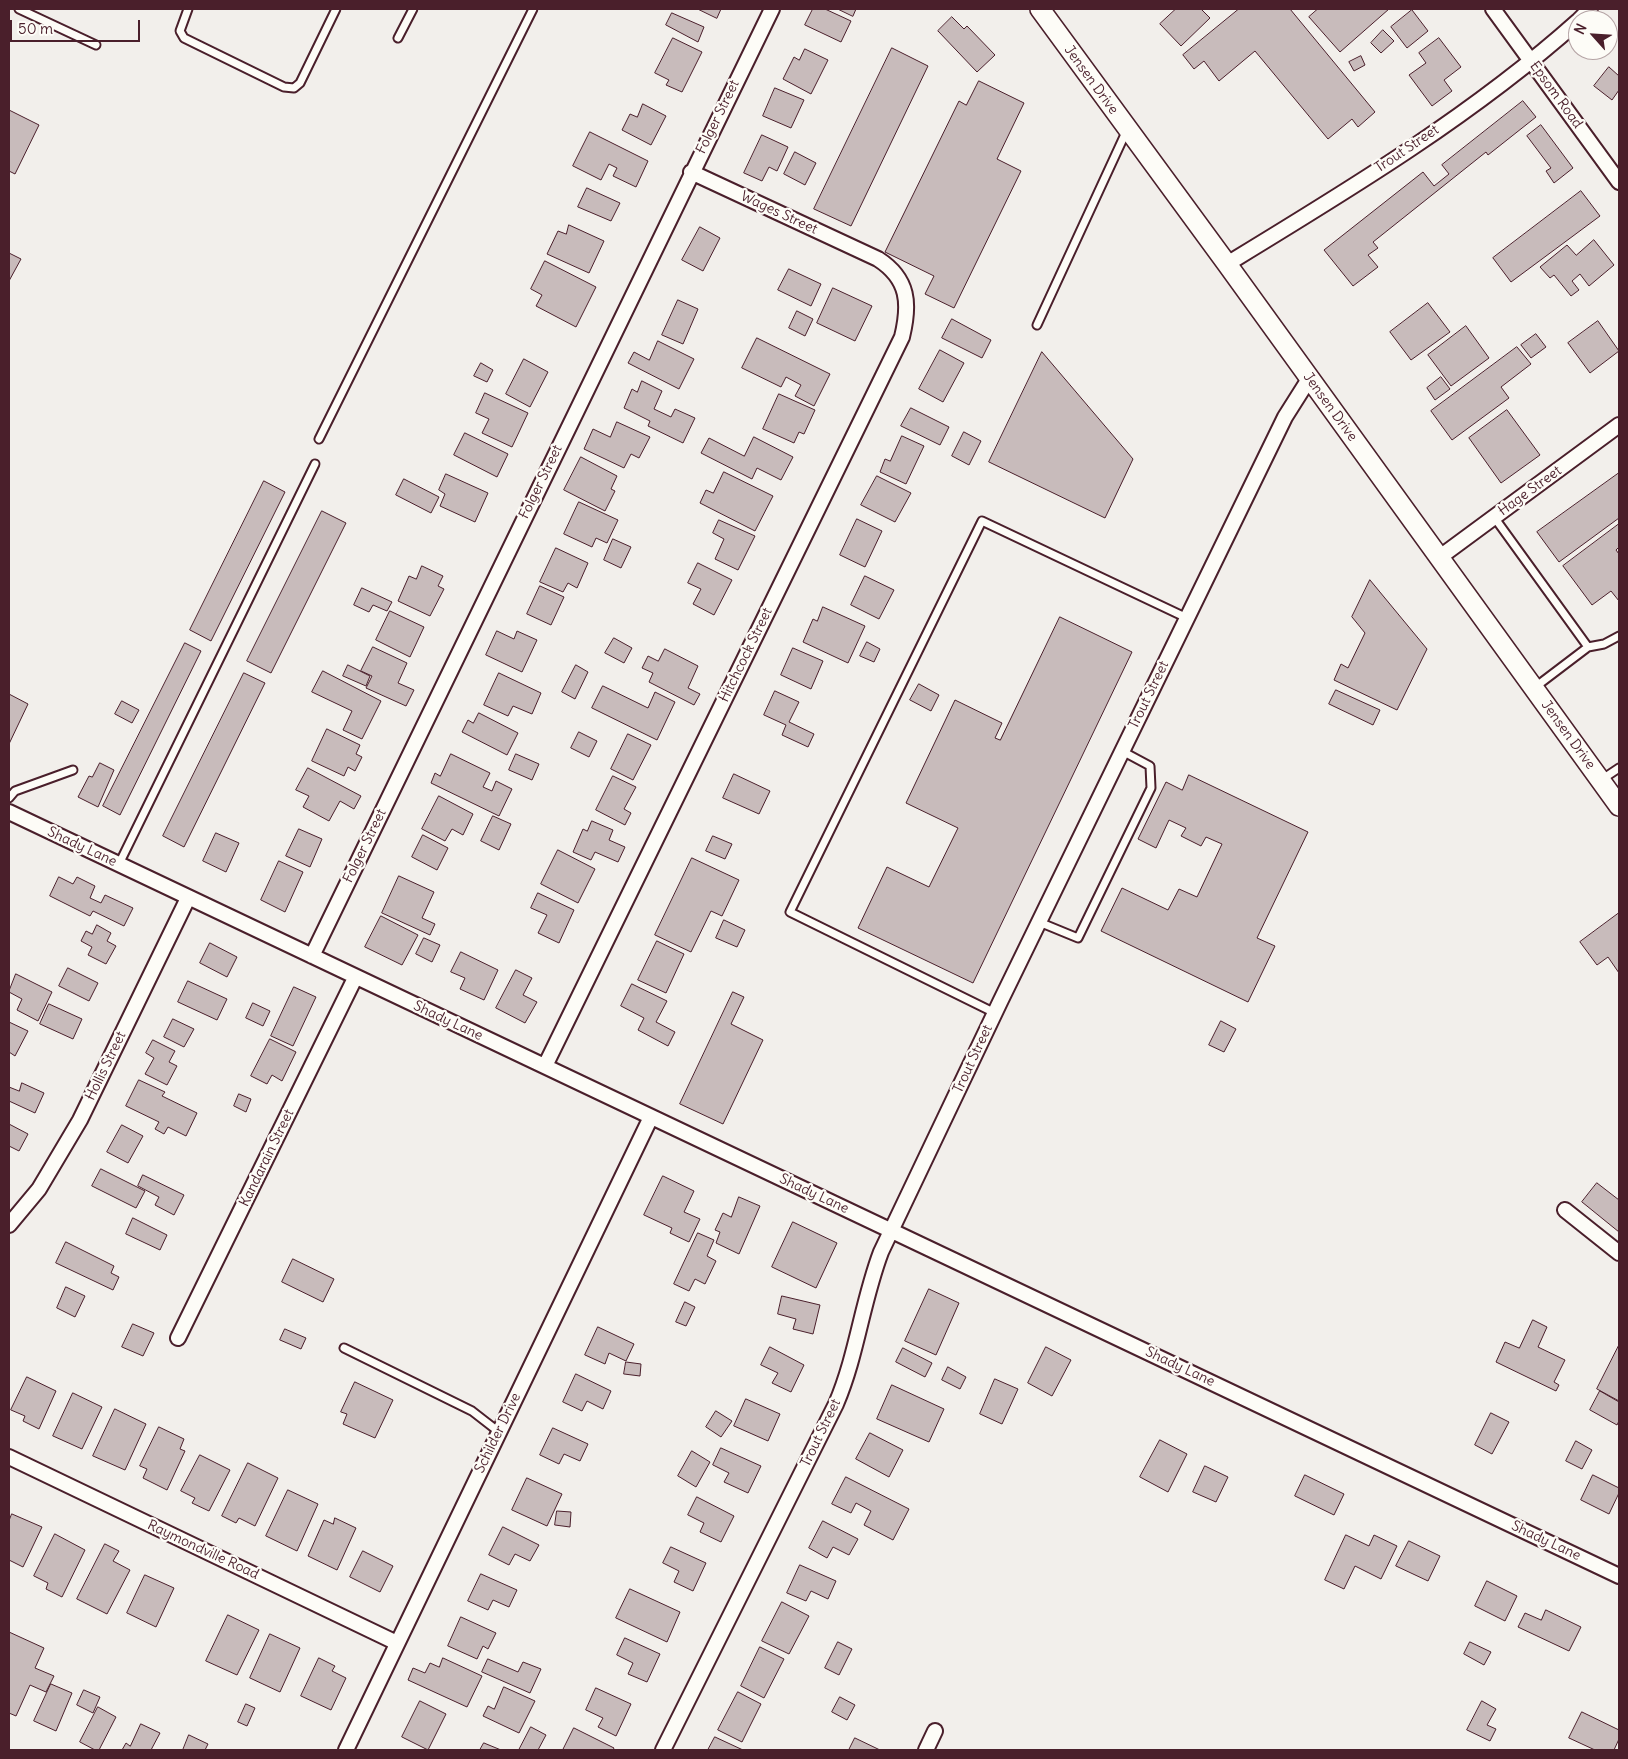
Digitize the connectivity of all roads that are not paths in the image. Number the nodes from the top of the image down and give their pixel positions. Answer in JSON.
{"nodes":[{"id":1,"x":19,"y":9,"type":"edge"},
{"id":2,"x":188,"y":9,"type":"edge"},
{"id":3,"x":336,"y":9,"type":"edge"},
{"id":4,"x":412,"y":9,"type":"edge"},
{"id":5,"x":533,"y":9,"type":"edge"},
{"id":6,"x":772,"y":9,"type":"edge"},
{"id":7,"x":1040,"y":9,"type":"edge"},
{"id":8,"x":1493,"y":9,"type":"edge"},
{"id":9,"x":1568,"y":30,"type":"edge"},
{"id":10,"x":398,"y":38,"type":"dead end"},
{"id":11,"x":96,"y":45,"type":"dead end"},
{"id":12,"x":1531,"y":60,"type":"junction"},
{"id":13,"x":1127,"y":130,"type":"junction"},
{"id":14,"x":691,"y":172,"type":"junction"},
{"id":15,"x":1619,"y":182,"type":"edge"},
{"id":16,"x":866,"y":253,"type":"joint"},
{"id":17,"x":1227,"y":264,"type":"junction"},
{"id":18,"x":1038,"y":325,"type":"dead end"},
{"id":19,"x":1309,"y":379,"type":"junction"},
{"id":20,"x":1619,"y":425,"type":"edge"},
{"id":21,"x":318,"y":439,"type":"dead end"},
{"id":22,"x":315,"y":464,"type":"dead end"},
{"id":23,"x":1494,"y":517,"type":"junction"},
{"id":24,"x":1440,"y":557,"type":"junction"},
{"id":25,"x":1187,"y":618,"type":"junction"},
{"id":26,"x":1619,"y":636,"type":"edge"},
{"id":27,"x":1588,"y":647,"type":"junction"},
{"id":28,"x":1534,"y":688,"type":"junction"},
{"id":29,"x":1122,"y":751,"type":"junction"},
{"id":30,"x":1619,"y":768,"type":"edge"},
{"id":31,"x":73,"y":770,"type":"dead end"},
{"id":32,"x":1600,"y":780,"type":"junction"},
{"id":33,"x":9,"y":798,"type":"edge"},
{"id":34,"x":1619,"y":806,"type":"edge"},
{"id":35,"x":9,"y":812,"type":"edge"},
{"id":36,"x":119,"y":864,"type":"junction"},
{"id":37,"x":188,"y":898,"type":"junction"},
{"id":38,"x":1039,"y":922,"type":"junction"},
{"id":39,"x":312,"y":956,"type":"junction"},
{"id":40,"x":355,"y":978,"type":"junction"},
{"id":41,"x":995,"y":1013,"type":"junction"},
{"id":42,"x":545,"y":1066,"type":"junction"},
{"id":43,"x":651,"y":1117,"type":"junction"},
{"id":44,"x":1565,"y":1210,"type":"dead end"},
{"id":45,"x":9,"y":1225,"type":"edge"},
{"id":46,"x":892,"y":1231,"type":"junction"},
{"id":47,"x":1619,"y":1253,"type":"edge"},
{"id":48,"x":178,"y":1338,"type":"dead end"},
{"id":49,"x":344,"y":1348,"type":"dead end"},
{"id":50,"x":499,"y":1432,"type":"junction"},
{"id":51,"x":9,"y":1457,"type":"edge"},
{"id":52,"x":1619,"y":1576,"type":"edge"},
{"id":53,"x":397,"y":1643,"type":"junction"},
{"id":54,"x":936,"y":1731,"type":"dead end"},
{"id":55,"x":346,"y":1750,"type":"edge"},
{"id":56,"x":663,"y":1750,"type":"edge"},
{"id":57,"x":926,"y":1750,"type":"edge"}],
"edges":[{"from":1,"to":11,"type":"lane"},
{"from":2,"to":3,"type":"lane"},
{"from":4,"to":10,"type":"lane"},
{"from":5,"to":21,"type":"lane"},
{"from":6,"to":14,"type":"street","name":"Folger Street"},
{"from":7,"to":13,"type":"main road","name":"Jensen Drive"},
{"from":8,"to":12,"type":"street","name":"Epsom Road"},
{"from":9,"to":12,"type":"street","name":"Trout Street"},
{"from":12,"to":15,"type":"street","name":"Epsom Road"},
{"from":12,"to":17,"type":"street","name":"Trout Street"},
{"from":13,"to":17,"type":"main road","name":"Jensen Drive"},
{"from":13,"to":18,"type":"lane"},
{"from":14,"to":16,"type":"street","name":"Wages Street"},
{"from":14,"to":39,"type":"street","name":"Folger Street"},
{"from":16,"to":42,"type":"street","name":"Hitchcock Street"},
{"from":17,"to":19,"type":"main road","name":"Jensen Drive"},
{"from":19,"to":24,"type":"main road","name":"Jensen Drive"},
{"from":19,"to":25,"type":"street","name":"Trout Street"},
{"from":20,"to":23,"type":"street","name":"Hage Street"},
{"from":22,"to":36,"type":"lane"},
{"from":23,"to":24,"type":"street","name":"Hage Street"},
{"from":23,"to":27,"type":"lane"},
{"from":24,"to":28,"type":"main road","name":"Jensen Drive"},
{"from":25,"to":29,"type":"street","name":"Trout Street"},
{"from":25,"to":41,"type":"lane"},
{"from":26,"to":27,"type":"lane"},
{"from":27,"to":28,"type":"lane"},
{"from":28,"to":32,"type":"main road","name":"Jensen Drive"},
{"from":29,"to":38,"type":"street","name":"Trout Street"},
{"from":29,"to":38,"type":"lane"},
{"from":30,"to":32,"type":"lane"},
{"from":31,"to":33,"type":"lane"},
{"from":32,"to":34,"type":"main road","name":"Jensen Drive"},
{"from":35,"to":36,"type":"street","name":"Shady Lane"},
{"from":36,"to":37,"type":"street","name":"Shady Lane"},
{"from":37,"to":39,"type":"street","name":"Shady Lane"},
{"from":37,"to":45,"type":"street","name":"Hollis Street"},
{"from":38,"to":41,"type":"street","name":"Trout Street"},
{"from":39,"to":40,"type":"street","name":"Shady Lane"},
{"from":40,"to":42,"type":"street","name":"Shady Lane"},
{"from":40,"to":48,"type":"street","name":"Kandarain Street"},
{"from":41,"to":46,"type":"street","name":"Trout Street"},
{"from":42,"to":43,"type":"street","name":"Shady Lane"},
{"from":43,"to":46,"type":"street","name":"Shady Lane"},
{"from":43,"to":50,"type":"street","name":"Schilder Drive"},
{"from":44,"to":47,"type":"street"},
{"from":46,"to":52,"type":"street","name":"Shady Lane"},
{"from":46,"to":56,"type":"street","name":"Trout Street"},
{"from":49,"to":50,"type":"lane"},
{"from":50,"to":53,"type":"street","name":"Schilder Drive"},
{"from":51,"to":53,"type":"street","name":"Raymondville Road"},
{"from":53,"to":55,"type":"street","name":"Schilder Drive"},
{"from":54,"to":57,"type":"street"}]}
